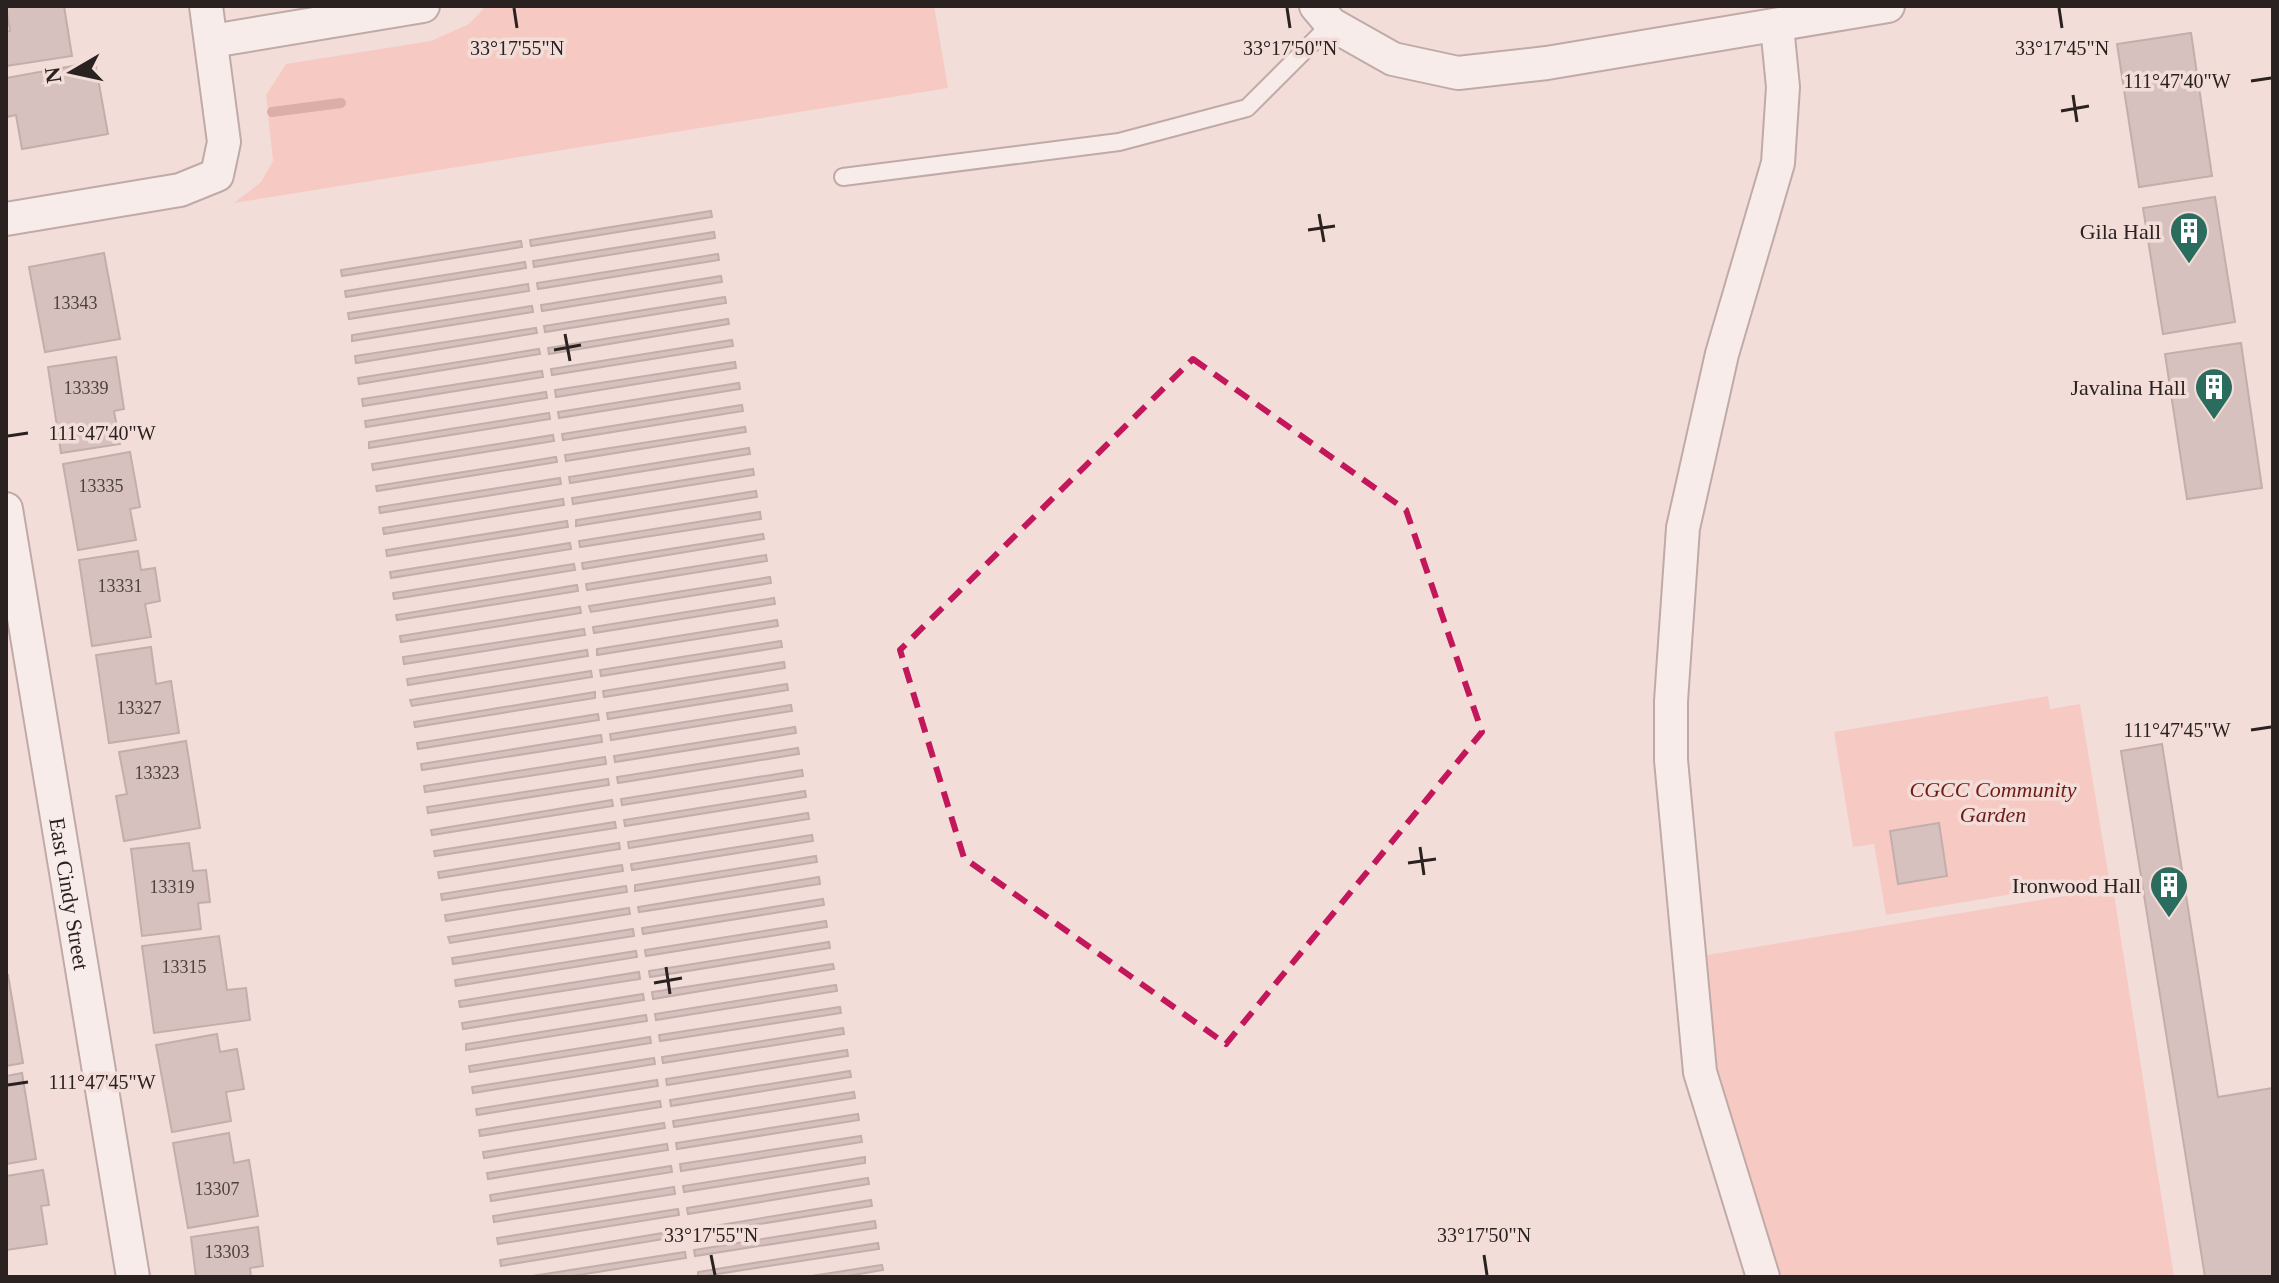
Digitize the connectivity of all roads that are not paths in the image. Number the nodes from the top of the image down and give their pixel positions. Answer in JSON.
{"nodes":[{"id":1,"x":206,"y":6,"type":"edge"},
{"id":2,"x":423,"y":6,"type":"edge"},
{"id":3,"x":1888,"y":6,"type":"edge"},
{"id":4,"x":1324,"y":15,"type":"edge"},
{"id":5,"x":1777,"y":26,"type":"junction"},
{"id":6,"x":212,"y":41,"type":"junction"},
{"id":7,"x":843,"y":177,"type":"dead end"},
{"id":8,"x":6,"y":219,"type":"edge"},
{"id":9,"x":6,"y":509,"type":"edge"},
{"id":10,"x":133,"y":1277,"type":"edge"},
{"id":11,"x":1763,"y":1277,"type":"edge"}],
"edges":[{"from":1,"to":6,"type":"street"},
{"from":2,"to":6,"type":"street"},
{"from":3,"to":5,"type":"street"},
{"from":4,"to":5,"type":"street"},
{"from":4,"to":7,"type":"lane"},
{"from":5,"to":11,"type":"street"},
{"from":6,"to":8,"type":"street"},
{"from":9,"to":10,"type":"street","name":"East Cindy Street"}]}
